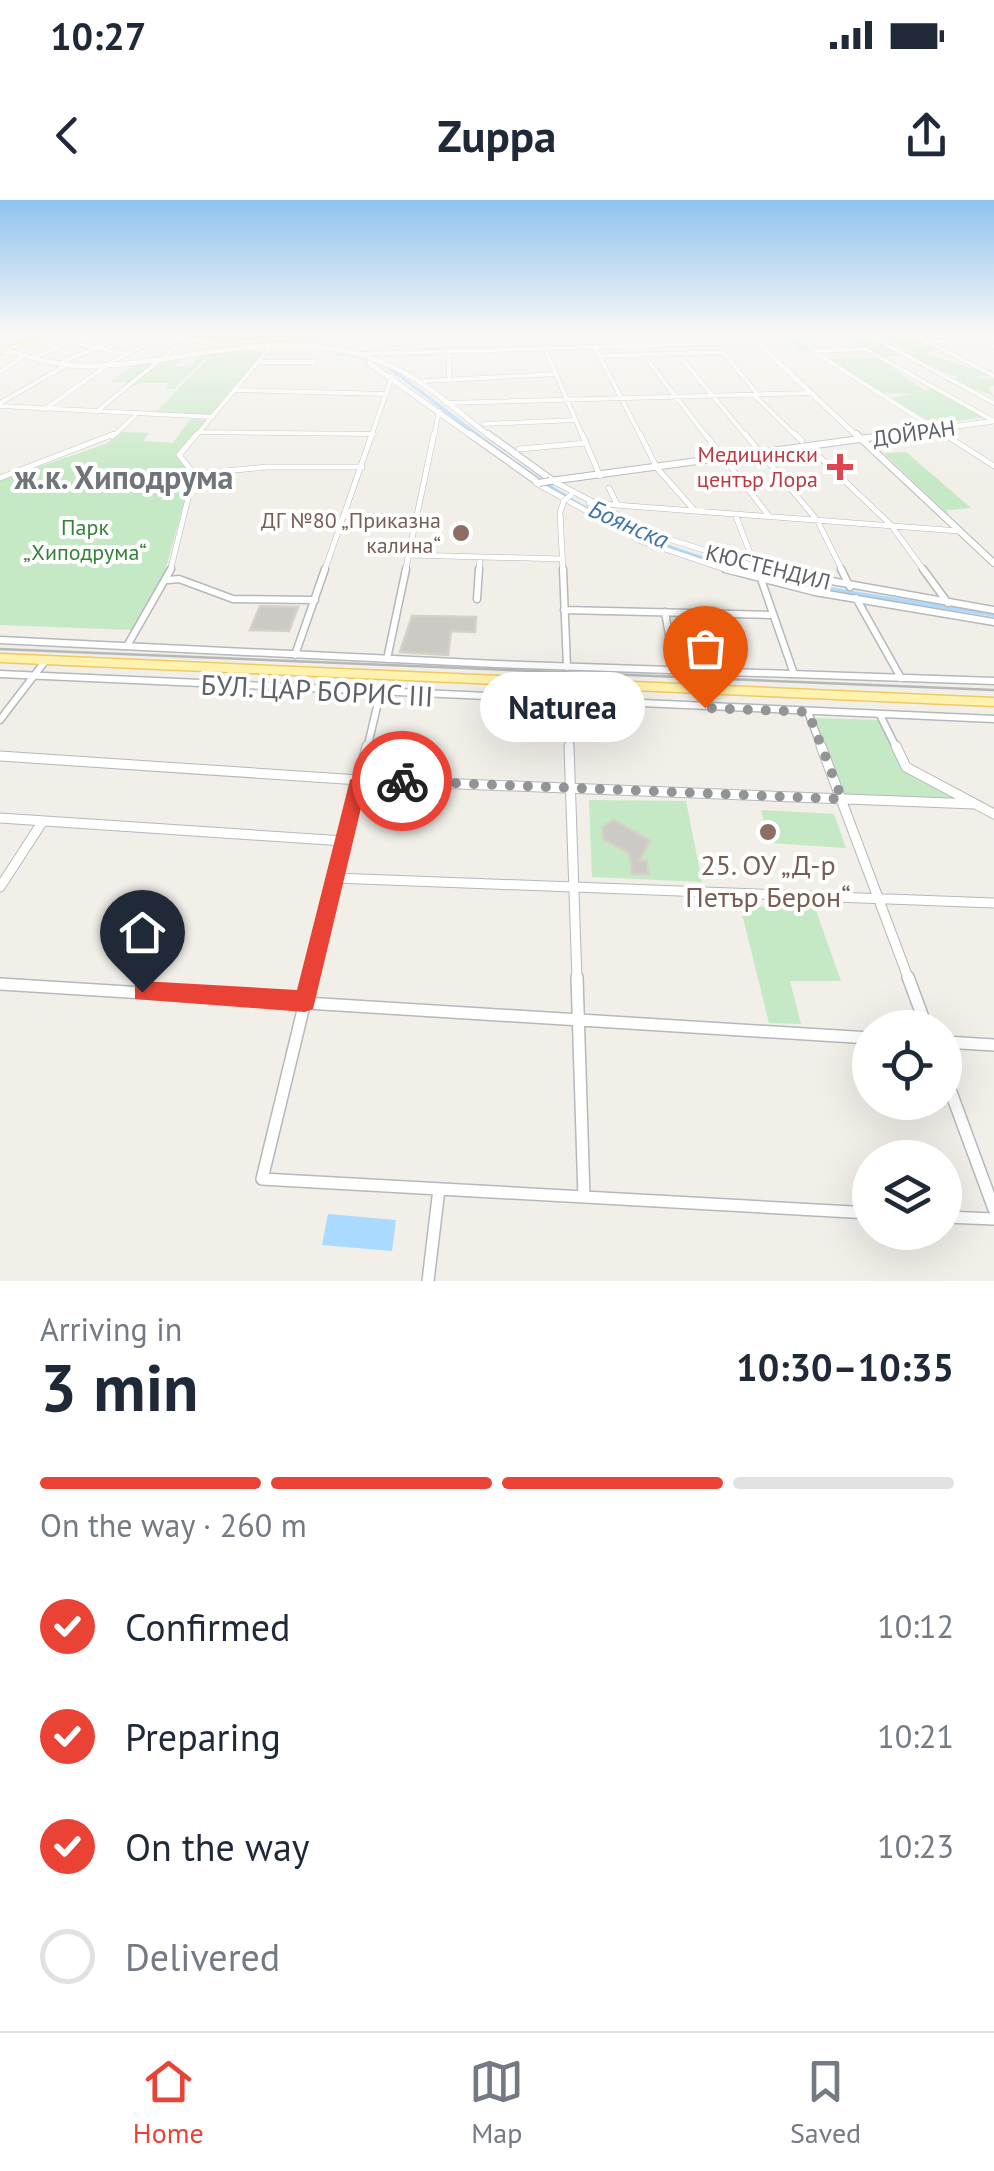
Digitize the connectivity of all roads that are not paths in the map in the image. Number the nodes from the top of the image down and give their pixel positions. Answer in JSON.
{"nodes":[{"id":1,"x":37,"y":382,"type":"edge"},
{"id":2,"x":83,"y":382,"type":"edge"},
{"id":3,"x":133,"y":382,"type":"edge"},
{"id":4,"x":242,"y":382,"type":"edge"},
{"id":5,"x":390,"y":382,"type":"edge"},
{"id":6,"x":416,"y":382,"type":"edge"},
{"id":7,"x":560,"y":382,"type":"edge"},
{"id":8,"x":614,"y":382,"type":"edge"},
{"id":9,"x":665,"y":382,"type":"edge"},
{"id":10,"x":703,"y":382,"type":"edge"},
{"id":11,"x":746,"y":382,"type":"edge"},
{"id":12,"x":800,"y":382,"type":"edge"},
{"id":13,"x":864,"y":382,"type":"edge"},
{"id":14,"x":925,"y":382,"type":"edge"},
{"id":15,"x":955,"y":382,"type":"edge"},
{"id":16,"x":402,"y":384,"type":"joint"},
{"id":17,"x":960,"y":385,"type":"junction"},
{"id":18,"x":935,"y":388,"type":"junction"},
{"id":19,"x":236,"y":390,"type":"junction"},
{"id":20,"x":388,"y":390,"type":"junction"},
{"id":21,"x":812,"y":393,"type":"junction"},
{"id":22,"x":714,"y":395,"type":"junction"},
{"id":23,"x":756,"y":395,"type":"junction"},
{"id":24,"x":676,"y":396,"type":"junction"},
{"id":25,"x":622,"y":398,"type":"junction"},
{"id":26,"x":567,"y":400,"type":"junction"},
{"id":27,"x":444,"y":403,"type":"junction"},
{"id":28,"x":994,"y":403,"type":"edge"},
{"id":29,"x":0,"y":404,"type":"edge"},
{"id":30,"x":45,"y":409,"type":"junction"},
{"id":31,"x":439,"y":410,"type":"junction"},
{"id":32,"x":96,"y":412,"type":"junction"},
{"id":33,"x":136,"y":414,"type":"junction"},
{"id":34,"x":213,"y":417,"type":"junction"},
{"id":35,"x":576,"y":420,"type":"junction"},
{"id":36,"x":437,"y":421,"type":"junction"},
{"id":37,"x":453,"y":421,"type":"junction"},
{"id":38,"x":994,"y":421,"type":"edge"},
{"id":39,"x":484,"y":424,"type":"dead end"},
{"id":40,"x":940,"y":429,"type":"junction"},
{"id":41,"x":200,"y":432,"type":"junction"},
{"id":42,"x":374,"y":434,"type":"junction"},
{"id":43,"x":862,"y":440,"type":"junction"},
{"id":44,"x":802,"y":441,"type":"dead end"},
{"id":45,"x":586,"y":443,"type":"junction"},
{"id":46,"x":809,"y":447,"type":"junction"},
{"id":47,"x":519,"y":449,"type":"dead end"},
{"id":48,"x":760,"y":454,"type":"junction"},
{"id":49,"x":720,"y":460,"type":"junction"},
{"id":50,"x":994,"y":466,"type":"edge"},
{"id":51,"x":362,"y":467,"type":"junction"},
{"id":52,"x":657,"y":468,"type":"junction"},
{"id":53,"x":600,"y":476,"type":"junction"},
{"id":54,"x":0,"y":478,"type":"edge"},
{"id":55,"x":193,"y":478,"type":"junction"},
{"id":56,"x":552,"y":481,"type":"junction"},
{"id":57,"x":538,"y":483,"type":"junction"},
{"id":58,"x":609,"y":488,"type":"dead end"},
{"id":59,"x":571,"y":494,"type":"junction"},
{"id":60,"x":563,"y":501,"type":"junction"},
{"id":61,"x":585,"y":502,"type":"junction"},
{"id":62,"x":616,"y":504,"type":"junction"},
{"id":63,"x":574,"y":508,"type":"junction"},
{"id":64,"x":695,"y":510,"type":"junction"},
{"id":65,"x":560,"y":512,"type":"junction"},
{"id":66,"x":735,"y":514,"type":"junction"},
{"id":67,"x":345,"y":516,"type":"junction"},
{"id":68,"x":769,"y":516,"type":"junction"},
{"id":69,"x":417,"y":517,"type":"junction"},
{"id":70,"x":817,"y":520,"type":"junction"},
{"id":71,"x":891,"y":526,"type":"junction"},
{"id":72,"x":959,"y":530,"type":"junction"},
{"id":73,"x":409,"y":555,"type":"junction"},
{"id":74,"x":480,"y":557,"type":"junction"},
{"id":75,"x":562,"y":559,"type":"junction"},
{"id":76,"x":994,"y":563,"type":"edge"},
{"id":77,"x":756,"y":568,"type":"junction"},
{"id":78,"x":761,"y":579,"type":"junction"},
{"id":79,"x":168,"y":580,"type":"junction"},
{"id":80,"x":850,"y":587,"type":"junction"},
{"id":81,"x":476,"y":598,"type":"dead end"},
{"id":82,"x":856,"y":598,"type":"junction"},
{"id":83,"x":315,"y":600,"type":"junction"},
{"id":84,"x":948,"y":603,"type":"junction"},
{"id":85,"x":564,"y":610,"type":"junction"},
{"id":86,"x":994,"y":610,"type":"edge"},
{"id":87,"x":665,"y":612,"type":"junction"},
{"id":88,"x":771,"y":614,"type":"junction"},
{"id":89,"x":994,"y":622,"type":"edge"},
{"id":90,"x":0,"y":640,"type":"edge"},
{"id":91,"x":126,"y":646,"type":"junction"},
{"id":92,"x":296,"y":654,"type":"junction"},
{"id":93,"x":0,"y":658,"type":"edge"},
{"id":94,"x":388,"y":659,"type":"junction"},
{"id":95,"x":46,"y":660,"type":"junction"},
{"id":96,"x":567,"y":667,"type":"junction"},
{"id":97,"x":675,"y":670,"type":"junction"},
{"id":98,"x":0,"y":674,"type":"edge"},
{"id":99,"x":794,"y":674,"type":"junction"},
{"id":100,"x":34,"y":676,"type":"junction"},
{"id":101,"x":901,"y":678,"type":"junction"},
{"id":102,"x":994,"y":681,"type":"edge"},
{"id":103,"x":380,"y":694,"type":"junction"},
{"id":104,"x":568,"y":702,"type":"junction"},
{"id":105,"x":994,"y":702,"type":"edge"},
{"id":106,"x":808,"y":712,"type":"junction"},
{"id":107,"x":880,"y":714,"type":"junction"},
{"id":108,"x":994,"y":719,"type":"edge"},
{"id":109,"x":0,"y":720,"type":"edge"},
{"id":110,"x":0,"y":756,"type":"edge"},
{"id":111,"x":359,"y":780,"type":"junction"},
{"id":112,"x":573,"y":788,"type":"junction"},
{"id":113,"x":842,"y":799,"type":"junction"},
{"id":114,"x":975,"y":804,"type":"junction"},
{"id":115,"x":994,"y":814,"type":"edge"},
{"id":116,"x":0,"y":818,"type":"edge"},
{"id":117,"x":43,"y":821,"type":"junction"},
{"id":118,"x":344,"y":841,"type":"junction"},
{"id":119,"x":335,"y":878,"type":"junction"},
{"id":120,"x":0,"y":887,"type":"edge"},
{"id":121,"x":576,"y":888,"type":"junction"},
{"id":122,"x":880,"y":899,"type":"junction"},
{"id":123,"x":994,"y":904,"type":"edge"},
{"id":124,"x":0,"y":984,"type":"edge"},
{"id":125,"x":305,"y":1002,"type":"junction"},
{"id":126,"x":920,"y":1010,"type":"edge"},
{"id":127,"x":580,"y":1019,"type":"junction"},
{"id":128,"x":852,"y":1037,"type":"edge"},
{"id":129,"x":962,"y":1043,"type":"edge"},
{"id":130,"x":994,"y":1045,"type":"edge"},
{"id":131,"x":961,"y":1120,"type":"edge"},
{"id":132,"x":439,"y":1189,"type":"junction"},
{"id":133,"x":584,"y":1197,"type":"junction"},
{"id":134,"x":994,"y":1209,"type":"edge"},
{"id":135,"x":852,"y":1212,"type":"edge"},
{"id":136,"x":962,"y":1218,"type":"edge"},
{"id":137,"x":994,"y":1220,"type":"edge"},
{"id":138,"x":428,"y":1281,"type":"edge"}],
"edges":[{"from":1,"to":29,"type":"street"},
{"from":2,"to":30,"type":"street"},
{"from":3,"to":32,"type":"street"},
{"from":4,"to":19,"type":"street"},
{"from":5,"to":20,"type":"street"},
{"from":6,"to":27,"type":"street","name":"КЮСТЕНДИЛ"},
{"from":7,"to":26,"type":"street"},
{"from":8,"to":25,"type":"street"},
{"from":9,"to":24,"type":"street"},
{"from":10,"to":22,"type":"street"},
{"from":11,"to":23,"type":"street"},
{"from":12,"to":21,"type":"street"},
{"from":13,"to":40,"type":"street"},
{"from":14,"to":18,"type":"street"},
{"from":15,"to":17,"type":"street"},
{"from":16,"to":20,"type":"street"},
{"from":16,"to":31,"type":"street","name":"КЮСТЕНДИЛ"},
{"from":17,"to":18,"type":"street"},
{"from":17,"to":28,"type":"street"},
{"from":18,"to":38,"type":"street"},
{"from":19,"to":20,"type":"street"},
{"from":19,"to":34,"type":"street"},
{"from":20,"to":42,"type":"street"},
{"from":21,"to":23,"type":"street"},
{"from":21,"to":43,"type":"street"},
{"from":22,"to":23,"type":"street"},
{"from":22,"to":24,"type":"street"},
{"from":22,"to":48,"type":"street"},
{"from":23,"to":44,"type":"street"},
{"from":24,"to":25,"type":"street"},
{"from":24,"to":49,"type":"street"},
{"from":25,"to":26,"type":"street"},
{"from":25,"to":52,"type":"street"},
{"from":26,"to":27,"type":"street"},
{"from":26,"to":35,"type":"street"},
{"from":27,"to":56,"type":"street","name":"КЮСТЕНДИЛ"},
{"from":29,"to":30,"type":"street"},
{"from":30,"to":32,"type":"street"},
{"from":31,"to":36,"type":"street"},
{"from":31,"to":37,"type":"street","name":"КЮСТЕНДИЛ"},
{"from":32,"to":33,"type":"street"},
{"from":33,"to":34,"type":"street"},
{"from":33,"to":54,"type":"street"},
{"from":34,"to":41,"type":"street"},
{"from":35,"to":39,"type":"street"},
{"from":35,"to":45,"type":"street"},
{"from":36,"to":37,"type":"street"},
{"from":36,"to":69,"type":"street"},
{"from":37,"to":57,"type":"street","name":"КЮСТЕНДИЛ"},
{"from":38,"to":40,"type":"street","name":"ДОЙРАН"},
{"from":40,"to":43,"type":"street","name":"ДОЙРАН"},
{"from":40,"to":50,"type":"street"},
{"from":41,"to":42,"type":"street"},
{"from":41,"to":55,"type":"street"},
{"from":42,"to":51,"type":"street"},
{"from":43,"to":46,"type":"street","name":"ДОЙРАН"},
{"from":43,"to":72,"type":"street"},
{"from":45,"to":47,"type":"street"},
{"from":45,"to":53,"type":"street"},
{"from":46,"to":48,"type":"street","name":"ДОЙРАН"},
{"from":46,"to":71,"type":"street"},
{"from":48,"to":49,"type":"street","name":"ДОЙРАН"},
{"from":48,"to":70,"type":"street"},
{"from":49,"to":52,"type":"street","name":"ДОЙРАН"},
{"from":49,"to":68,"type":"street"},
{"from":51,"to":55,"type":"street"},
{"from":51,"to":67,"type":"street"},
{"from":52,"to":53,"type":"street","name":"ДОЙРАН"},
{"from":52,"to":64,"type":"street"},
{"from":53,"to":56,"type":"street","name":"ДОЙРАН"},
{"from":55,"to":79,"type":"street"},
{"from":56,"to":57,"type":"street","name":"ДОЙРАН","bridge":true},
{"from":56,"to":59,"type":"street","name":"КЮСТЕНДИЛ"},
{"from":57,"to":60,"type":"street","name":"КЮСТЕНДИЛ"},
{"from":58,"to":62,"type":"street"},
{"from":59,"to":60,"type":"street","bridge":true},
{"from":59,"to":61,"type":"street","name":"КЮСТЕНДИЛ"},
{"from":60,"to":63,"type":"street","name":"КЮСТЕНДИЛ"},
{"from":60,"to":65,"type":"street"},
{"from":61,"to":62,"type":"street"},
{"from":61,"to":77,"type":"street","name":"КЮСТЕНДИЛ"},
{"from":62,"to":64,"type":"street"},
{"from":63,"to":65,"type":"street"},
{"from":63,"to":78,"type":"street","name":"КЮСТЕНДИЛ"},
{"from":64,"to":66,"type":"street"},
{"from":65,"to":75,"type":"street"},
{"from":66,"to":68,"type":"street"},
{"from":66,"to":77,"type":"street"},
{"from":67,"to":69,"type":"street"},
{"from":67,"to":83,"type":"street"},
{"from":68,"to":70,"type":"street"},
{"from":69,"to":73,"type":"street"},
{"from":70,"to":71,"type":"street"},
{"from":70,"to":80,"type":"street"},
{"from":71,"to":72,"type":"street"},
{"from":71,"to":84,"type":"street"},
{"from":72,"to":76,"type":"street"},
{"from":73,"to":74,"type":"street"},
{"from":73,"to":94,"type":"street"},
{"from":74,"to":75,"type":"street"},
{"from":74,"to":81,"type":"street"},
{"from":75,"to":85,"type":"street"},
{"from":77,"to":80,"type":"street","name":"КЮСТЕНДИЛ"},
{"from":78,"to":82,"type":"street","name":"КЮСТЕНДИЛ"},
{"from":78,"to":88,"type":"street"},
{"from":79,"to":83,"type":"street"},
{"from":79,"to":91,"type":"street"},
{"from":80,"to":84,"type":"street","name":"КЮСТЕНДИЛ"},
{"from":82,"to":89,"type":"street","name":"КЮСТЕНДИЛ"},
{"from":82,"to":101,"type":"street"},
{"from":83,"to":92,"type":"street"},
{"from":84,"to":86,"type":"street","name":"КЮСТЕНДИЛ"},
{"from":85,"to":87,"type":"street"},
{"from":85,"to":96,"type":"street"},
{"from":87,"to":88,"type":"street"},
{"from":87,"to":97,"type":"street"},
{"from":88,"to":99,"type":"street"},
{"from":90,"to":91,"type":"street","name":"БУЛ. ЦАР БОРИС III"},
{"from":91,"to":92,"type":"street","name":"БУЛ. ЦАР БОРИС III"},
{"from":92,"to":94,"type":"street","name":"БУЛ. ЦАР БОРИС III"},
{"from":93,"to":95,"type":"main road","name":"БУЛ. ЦАР БОРИС III"},
{"from":94,"to":96,"type":"street","name":"БУЛ. ЦАР БОРИС III"},
{"from":95,"to":100,"type":"street"},
{"from":95,"to":105,"type":"main road","name":"БУЛ. ЦАР БОРИС III"},
{"from":96,"to":97,"type":"street","name":"БУЛ. ЦАР БОРИС III"},
{"from":97,"to":99,"type":"street","name":"БУЛ. ЦАР БОРИС III"},
{"from":98,"to":100,"type":"street","name":"БУЛ. ЦАР БОРИС III"},
{"from":99,"to":101,"type":"street","name":"БУЛ. ЦАР БОРИС III"},
{"from":100,"to":103,"type":"street","name":"БУЛ. ЦАР БОРИС III"},
{"from":100,"to":109,"type":"street"},
{"from":101,"to":102,"type":"street","name":"БУЛ. ЦАР БОРИС III"},
{"from":103,"to":104,"type":"street","name":"БУЛ. ЦАР БОРИС III"},
{"from":103,"to":111,"type":"street"},
{"from":104,"to":106,"type":"street","name":"БУЛ. ЦАР БОРИС III"},
{"from":104,"to":112,"type":"street"},
{"from":106,"to":107,"type":"street","name":"БУЛ. ЦАР БОРИС III"},
{"from":106,"to":113,"type":"street"},
{"from":107,"to":108,"type":"street","name":"БУЛ. ЦАР БОРИС III"},
{"from":107,"to":114,"type":"street"},
{"from":110,"to":111,"type":"street"},
{"from":111,"to":112,"type":"street"},
{"from":111,"to":118,"type":"street"},
{"from":112,"to":113,"type":"street"},
{"from":112,"to":121,"type":"street"},
{"from":113,"to":114,"type":"street"},
{"from":113,"to":122,"type":"street"},
{"from":114,"to":115,"type":"street"},
{"from":116,"to":117,"type":"street"},
{"from":117,"to":118,"type":"street"},
{"from":117,"to":120,"type":"street"},
{"from":118,"to":119,"type":"street"},
{"from":119,"to":121,"type":"street"},
{"from":119,"to":125,"type":"street"},
{"from":121,"to":122,"type":"street"},
{"from":121,"to":127,"type":"street"},
{"from":122,"to":123,"type":"street"},
{"from":122,"to":126,"type":"street"},
{"from":124,"to":125,"type":"street"},
{"from":125,"to":127,"type":"street"},
{"from":125,"to":132,"type":"street"},
{"from":127,"to":128,"type":"street"},
{"from":127,"to":133,"type":"street"},
{"from":129,"to":130,"type":"street"},
{"from":131,"to":134,"type":"street"},
{"from":132,"to":133,"type":"street"},
{"from":132,"to":138,"type":"street"},
{"from":133,"to":135,"type":"street"},
{"from":136,"to":137,"type":"street"}]}
